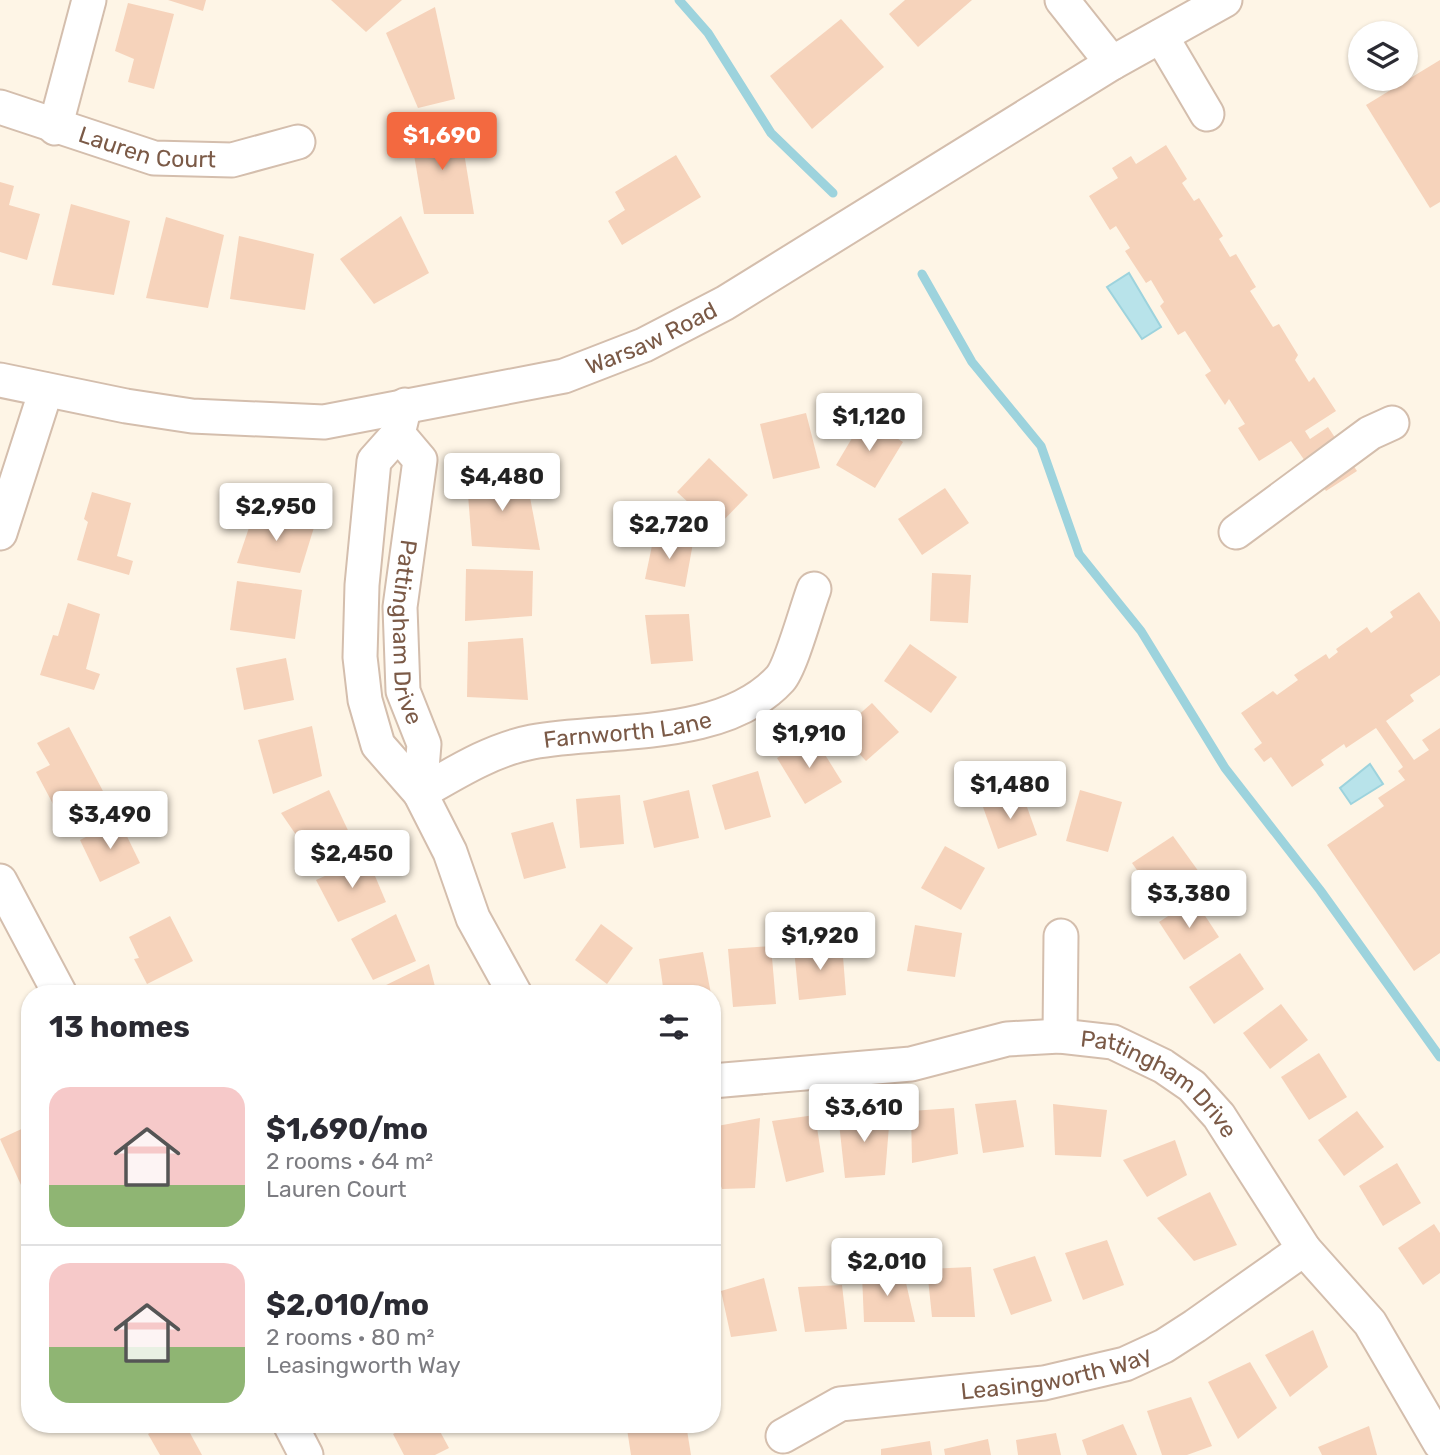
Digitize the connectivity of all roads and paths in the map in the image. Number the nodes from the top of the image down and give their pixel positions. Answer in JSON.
{"nodes":[{"id":1,"x":89,"y":0,"type":"edge"},
{"id":2,"x":1062,"y":0,"type":"edge"},
{"id":3,"x":1221,"y":1,"type":"edge"},
{"id":4,"x":1161,"y":36,"type":"junction"},
{"id":5,"x":1112,"y":62,"type":"junction"},
{"id":6,"x":0,"y":107,"type":"edge"},
{"id":7,"x":1207,"y":114,"type":"dead end"},
{"id":8,"x":55,"y":128,"type":"junction"},
{"id":9,"x":298,"y":142,"type":"dead end"},
{"id":10,"x":0,"y":380,"type":"edge"},
{"id":11,"x":46,"y":390,"type":"junction"},
{"id":12,"x":402,"y":420,"type":"junction"},
{"id":13,"x":1392,"y":423,"type":"dead end"},
{"id":14,"x":1236,"y":532,"type":"dead end"},
{"id":15,"x":0,"y":533,"type":"edge"},
{"id":16,"x":365,"y":562,"type":"junction"},
{"id":17,"x":405,"y":568,"type":"junction"},
{"id":18,"x":814,"y":589,"type":"dead end"},
{"id":19,"x":361,"y":635,"type":"junction"},
{"id":20,"x":401,"y":635,"type":"junction"},
{"id":21,"x":420,"y":793,"type":"junction"},
{"id":22,"x":0,"y":881,"type":"edge"},
{"id":23,"x":1061,"y":936,"type":"dead end"},
{"id":24,"x":55,"y":985,"type":"edge"},
{"id":25,"x":510,"y":985,"type":"edge"},
{"id":26,"x":1060,"y":1036,"type":"junction"},
{"id":27,"x":721,"y":1080,"type":"edge"},
{"id":28,"x":1304,"y":1249,"type":"junction"},
{"id":29,"x":294,"y":1433,"type":"edge"},
{"id":30,"x":783,"y":1436,"type":"dead end"},
{"id":31,"x":1440,"y":1443,"type":"edge"},
{"id":32,"x":306,"y":1455,"type":"edge"}],
"edges":[{"from":1,"to":8,"type":"street"},
{"from":2,"to":5,"type":"street"},
{"from":3,"to":4,"type":"street","name":"Warsaw Road"},
{"from":4,"to":5,"type":"street","name":"Warsaw Road"},
{"from":4,"to":7,"type":"street"},
{"from":5,"to":12,"type":"street","name":"Warsaw Road"},
{"from":6,"to":8,"type":"street","name":"Lauren Court"},
{"from":8,"to":9,"type":"street","name":"Lauren Court"},
{"from":10,"to":11,"type":"street","name":"Warsaw Road"},
{"from":11,"to":12,"type":"street","name":"Warsaw Road"},
{"from":11,"to":15,"type":"street"},
{"from":12,"to":16,"type":"street","name":"Pattingham Drive"},
{"from":12,"to":17,"type":"street","name":"Pattingham Drive"},
{"from":13,"to":14,"type":"street"},
{"from":16,"to":17,"type":"street"},
{"from":16,"to":19,"type":"street","name":"Pattingham Drive"},
{"from":17,"to":20,"type":"street","name":"Pattingham Drive"},
{"from":18,"to":21,"type":"street","name":"Farnworth Lane"},
{"from":19,"to":20,"type":"street"},
{"from":19,"to":21,"type":"street","name":"Pattingham Drive"},
{"from":20,"to":21,"type":"street","name":"Pattingham Drive"},
{"from":21,"to":25,"type":"street","name":"Pattingham Drive"},
{"from":22,"to":24,"type":"street"},
{"from":23,"to":26,"type":"street"},
{"from":26,"to":27,"type":"street","name":"Pattingham Drive"},
{"from":26,"to":28,"type":"street","name":"Pattingham Drive"},
{"from":28,"to":30,"type":"street","name":"Leasingworth Way"},
{"from":28,"to":31,"type":"street","name":"Pattingham Drive"},
{"from":29,"to":32,"type":"street"}]}
